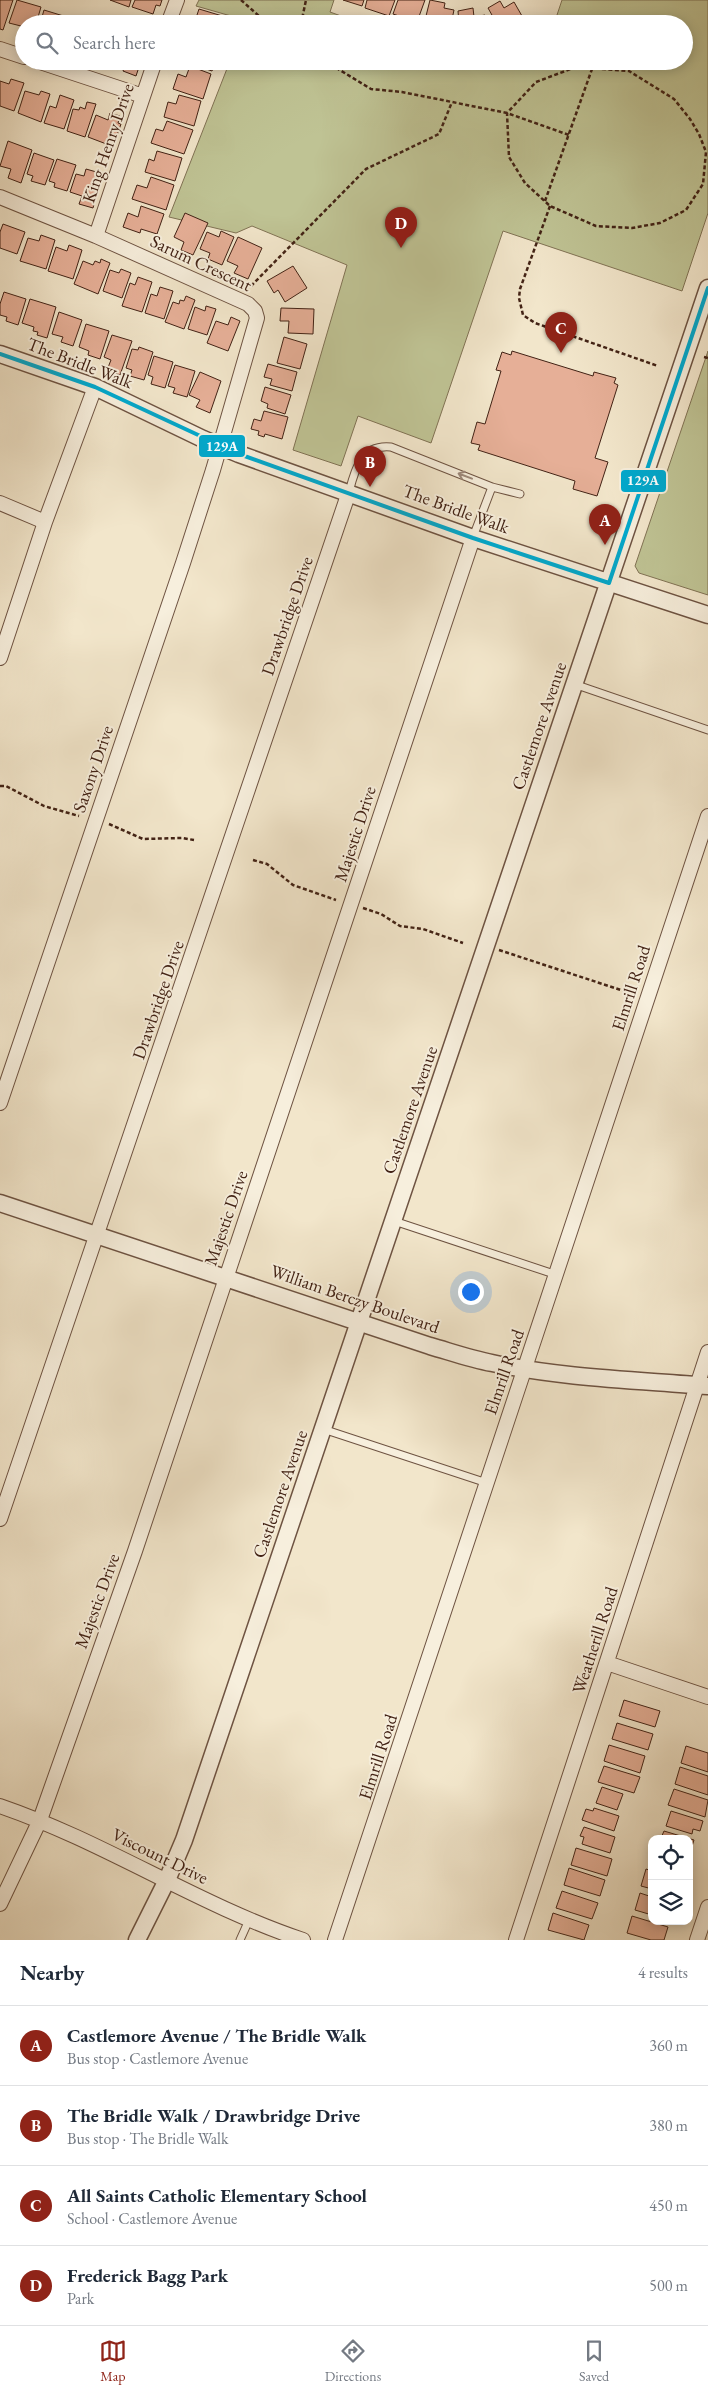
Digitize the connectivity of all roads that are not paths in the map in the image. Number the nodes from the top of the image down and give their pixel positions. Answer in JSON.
{"nodes":[{"id":1,"x":177,"y":0,"type":"edge"},
{"id":2,"x":171,"y":15,"type":"edge"},
{"id":3,"x":0,"y":49,"type":"edge"},
{"id":4,"x":15,"y":54,"type":"edge"},
{"id":5,"x":64,"y":70,"type":"edge"},
{"id":6,"x":152,"y":70,"type":"edge"},
{"id":7,"x":143,"y":96,"type":"junction"},
{"id":8,"x":0,"y":197,"type":"edge"},
{"id":9,"x":96,"y":236,"type":"junction"},
{"id":10,"x":708,"y":288,"type":"edge"},
{"id":11,"x":0,"y":354,"type":"edge"},
{"id":12,"x":95,"y":387,"type":"junction"},
{"id":13,"x":220,"y":446,"type":"junction"},
{"id":14,"x":492,"y":487,"type":"junction"},
{"id":15,"x":349,"y":492,"type":"junction"},
{"id":16,"x":520,"y":494,"type":"dead end"},
{"id":17,"x":0,"y":503,"type":"edge"},
{"id":18,"x":45,"y":522,"type":"junction"},
{"id":19,"x":473,"y":538,"type":"junction"},
{"id":20,"x":608,"y":583,"type":"junction"},
{"id":21,"x":708,"y":615,"type":"edge"},
{"id":22,"x":0,"y":658,"type":"edge"},
{"id":23,"x":574,"y":684,"type":"junction"},
{"id":24,"x":708,"y":730,"type":"edge"},
{"id":25,"x":708,"y":816,"type":"edge"},
{"id":26,"x":0,"y":1103,"type":"edge"},
{"id":27,"x":0,"y":1203,"type":"edge"},
{"id":28,"x":394,"y":1221,"type":"junction"},
{"id":29,"x":98,"y":1236,"type":"junction"},
{"id":30,"x":557,"y":1275,"type":"junction"},
{"id":31,"x":226,"y":1276,"type":"junction"},
{"id":32,"x":359,"y":1322,"type":"junction"},
{"id":33,"x":708,"y":1352,"type":"edge"},
{"id":34,"x":525,"y":1369,"type":"junction"},
{"id":35,"x":702,"y":1386,"type":"edge"},
{"id":36,"x":323,"y":1429,"type":"junction"},
{"id":37,"x":488,"y":1483,"type":"junction"},
{"id":38,"x":0,"y":1519,"type":"edge"},
{"id":39,"x":608,"y":1663,"type":"junction"},
{"id":40,"x":708,"y":1697,"type":"edge"},
{"id":41,"x":0,"y":1806,"type":"edge"},
{"id":42,"x":40,"y":1820,"type":"junction"},
{"id":43,"x":167,"y":1880,"type":"junction"},
{"id":44,"x":0,"y":1904,"type":"edge"},
{"id":45,"x":708,"y":1907,"type":"edge"},
{"id":46,"x":249,"y":1920,"type":"junction"},
{"id":47,"x":137,"y":1940,"type":"edge"},
{"id":48,"x":240,"y":1940,"type":"edge"},
{"id":49,"x":303,"y":1940,"type":"edge"},
{"id":50,"x":335,"y":1940,"type":"edge"},
{"id":51,"x":516,"y":1940,"type":"edge"},
{"id":52,"x":697,"y":1940,"type":"edge"}],
"edges":[{"from":1,"to":2,"type":"street"},
{"from":3,"to":4,"type":"street"},
{"from":5,"to":7,"type":"street"},
{"from":6,"to":7,"type":"street","name":"King Henry Drive"},
{"from":7,"to":9,"type":"street","name":"King Henry Drive"},
{"from":8,"to":9,"type":"street","name":"Sarum Crescent"},
{"from":9,"to":13,"type":"street","name":"Sarum Crescent"},
{"from":10,"to":20,"type":"street","name":"Castlemore Avenue"},
{"from":11,"to":12,"type":"street","name":"The Bridle Walk"},
{"from":12,"to":13,"type":"street","name":"The Bridle Walk"},
{"from":12,"to":18,"type":"street"},
{"from":13,"to":15,"type":"street","name":"The Bridle Walk"},
{"from":13,"to":26,"type":"street","name":"Saxony Drive"},
{"from":14,"to":15,"type":"lane","one_way":true},
{"from":14,"to":16,"type":"lane"},
{"from":14,"to":19,"type":"lane"},
{"from":15,"to":19,"type":"street","name":"The Bridle Walk"},
{"from":15,"to":29,"type":"street","name":"Drawbridge Drive"},
{"from":17,"to":18,"type":"street"},
{"from":18,"to":22,"type":"street"},
{"from":19,"to":20,"type":"street","name":"The Bridle Walk"},
{"from":19,"to":31,"type":"street","name":"Majestic Drive"},
{"from":20,"to":21,"type":"street","name":"The Bridle Walk"},
{"from":20,"to":23,"type":"street","name":"Castlemore Avenue"},
{"from":23,"to":24,"type":"lane"},
{"from":23,"to":28,"type":"street","name":"Castlemore Avenue"},
{"from":25,"to":30,"type":"street","name":"Elmrill Road"},
{"from":27,"to":29,"type":"street","name":"William Berczy Boulevard"},
{"from":28,"to":30,"type":"lane"},
{"from":28,"to":32,"type":"street","name":"Castlemore Avenue"},
{"from":29,"to":31,"type":"street","name":"William Berczy Boulevard"},
{"from":29,"to":38,"type":"street","name":"Drawbridge Drive"},
{"from":30,"to":34,"type":"street","name":"Elmrill Road"},
{"from":31,"to":32,"type":"street","name":"William Berczy Boulevard"},
{"from":31,"to":42,"type":"street","name":"Majestic Drive"},
{"from":32,"to":34,"type":"street","name":"William Berczy Boulevard"},
{"from":32,"to":36,"type":"street","name":"Castlemore Avenue"},
{"from":33,"to":35,"type":"street","name":"Weatherill Road"},
{"from":34,"to":35,"type":"street","name":"William Berczy Boulevard"},
{"from":34,"to":37,"type":"street","name":"Elmrill Road"},
{"from":35,"to":39,"type":"street","name":"Weatherill Road"},
{"from":36,"to":37,"type":"lane"},
{"from":36,"to":43,"type":"street","name":"Castlemore Avenue"},
{"from":37,"to":50,"type":"street","name":"Elmrill Road"},
{"from":39,"to":40,"type":"street"},
{"from":39,"to":51,"type":"street","name":"Weatherill Road"},
{"from":41,"to":42,"type":"street","name":"Viscount Drive"},
{"from":42,"to":43,"type":"street","name":"Viscount Drive"},
{"from":42,"to":44,"type":"street","name":"Majestic Drive"},
{"from":43,"to":46,"type":"street","name":"Viscount Drive"},
{"from":43,"to":47,"type":"street","name":"Castlemore Avenue"},
{"from":45,"to":52,"type":"street"},
{"from":46,"to":48,"type":"lane"},
{"from":46,"to":49,"type":"street","name":"Viscount Drive"}]}
